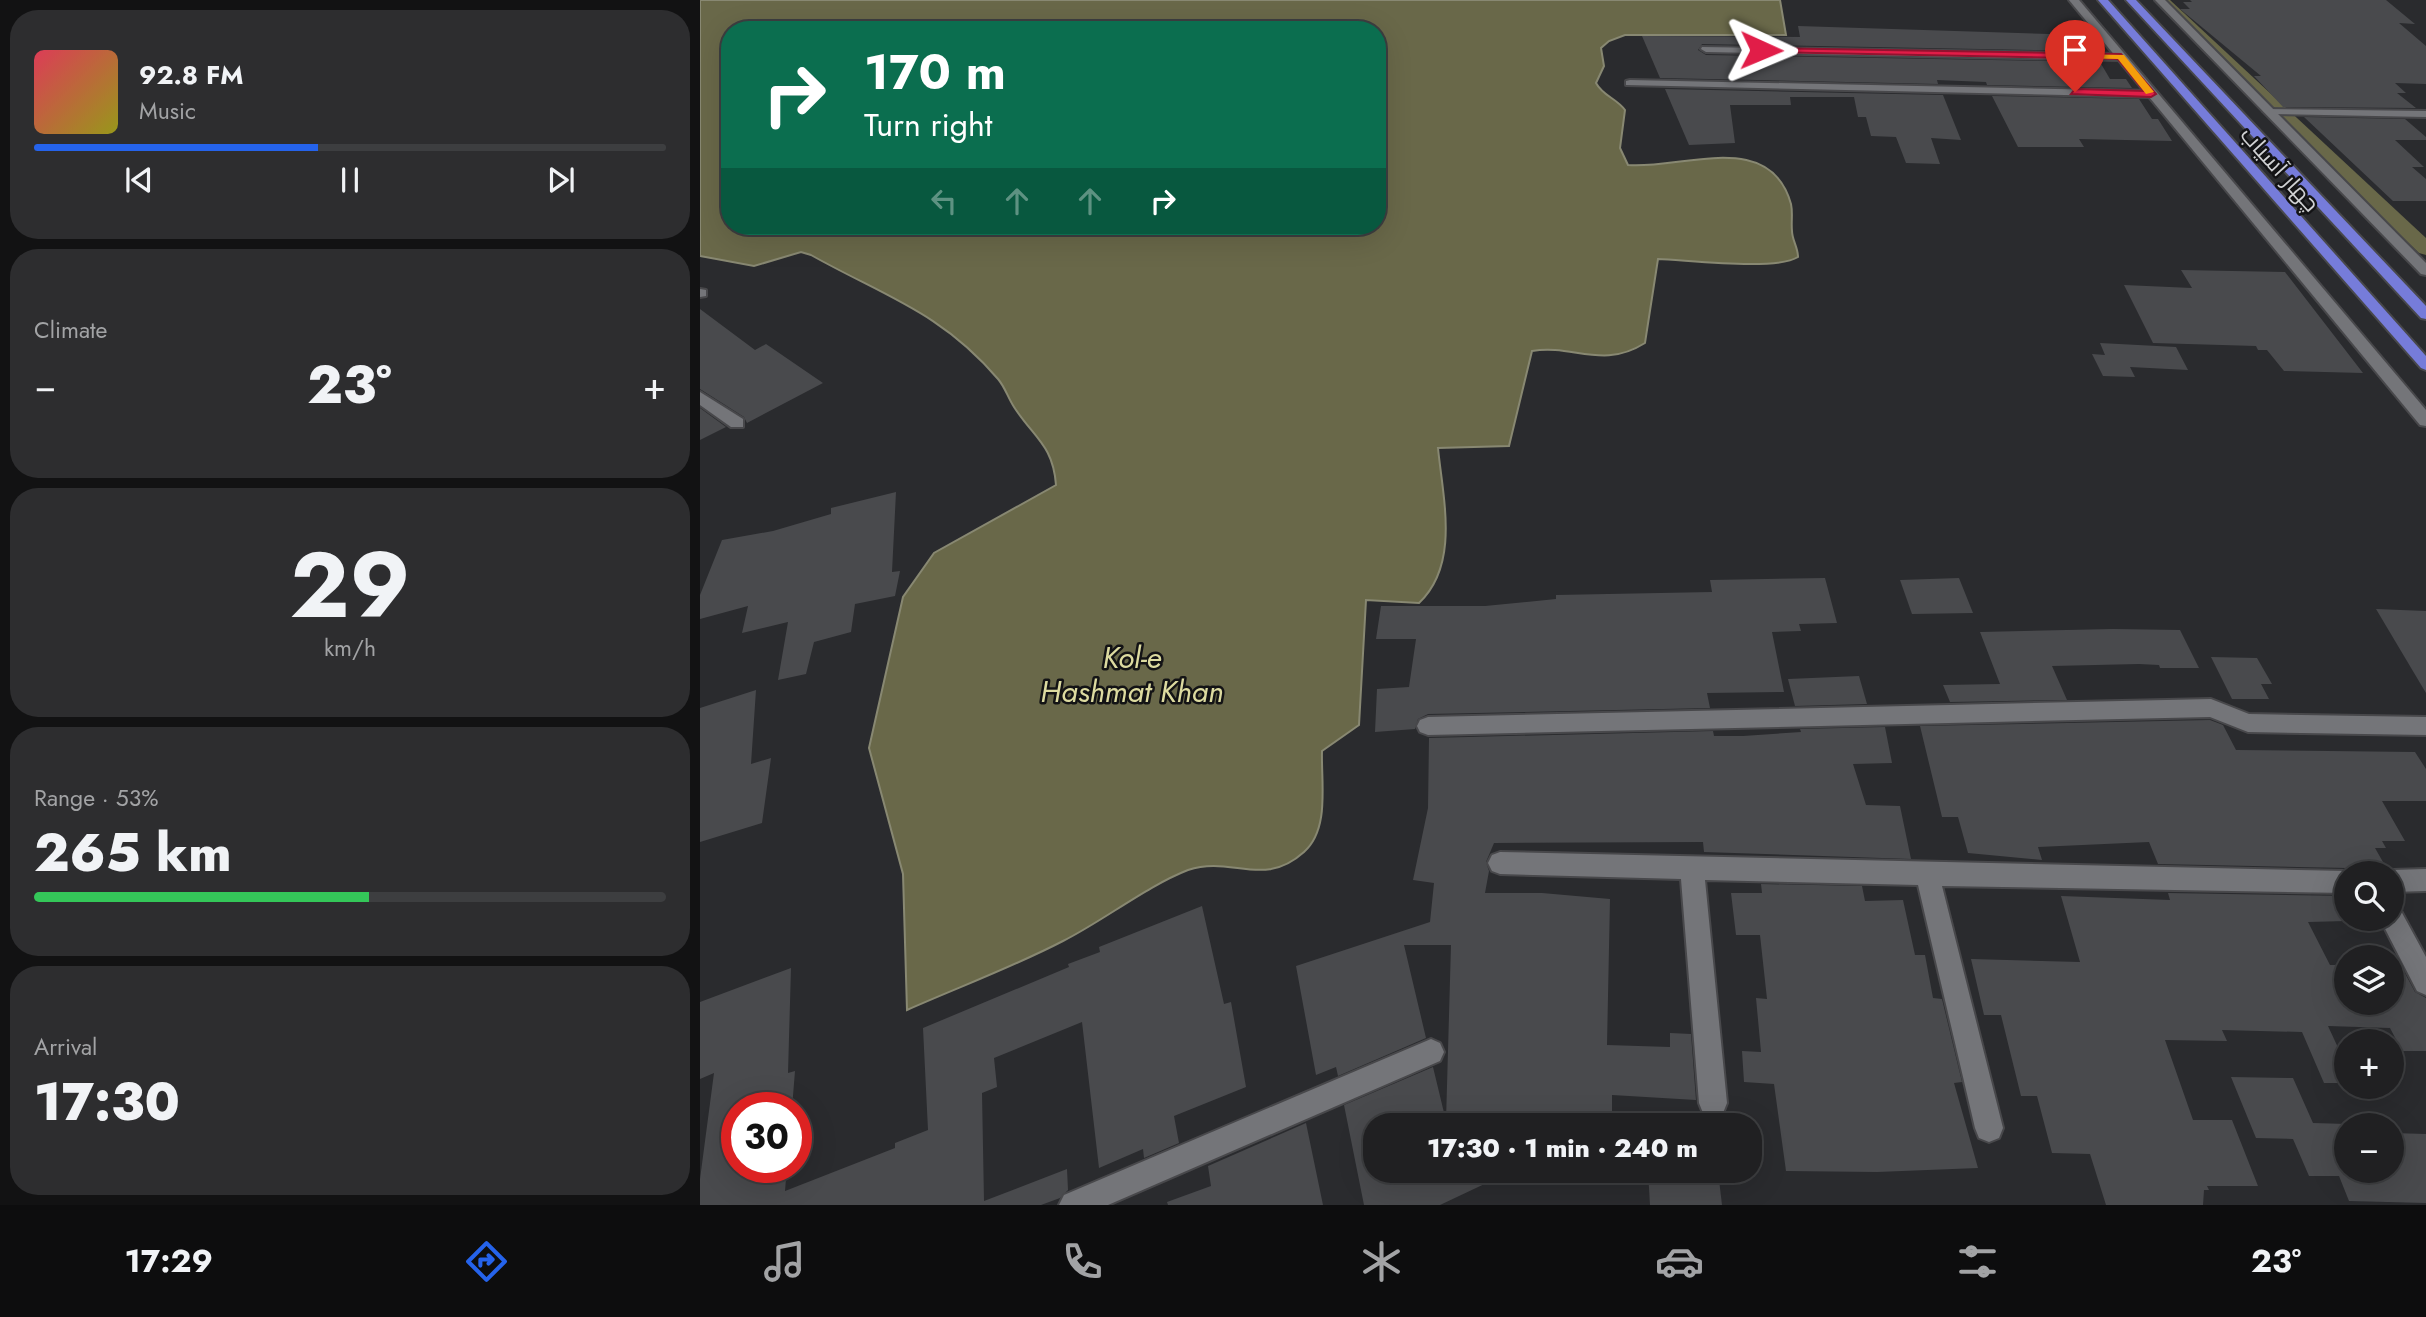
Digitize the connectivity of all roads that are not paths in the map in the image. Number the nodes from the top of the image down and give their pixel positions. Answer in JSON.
{"nodes":[{"id":1,"x":2074,"y":0,"type":"edge"},
{"id":2,"x":2103,"y":0,"type":"edge"},
{"id":3,"x":2131,"y":0,"type":"edge"},
{"id":4,"x":2160,"y":0,"type":"edge"},
{"id":5,"x":1706,"y":49,"type":"dead end"},
{"id":6,"x":2121,"y":57,"type":"junction"},
{"id":7,"x":1630,"y":82,"type":"dead end"},
{"id":8,"x":2151,"y":94,"type":"junction"},
{"id":9,"x":2277,"y":111,"type":"junction"},
{"id":10,"x":2426,"y":114,"type":"edge"},
{"id":11,"x":2426,"y":271,"type":"edge"},
{"id":12,"x":2426,"y":315,"type":"edge"},
{"id":13,"x":2426,"y":365,"type":"edge"},
{"id":14,"x":700,"y":397,"type":"edge"},
{"id":15,"x":2426,"y":421,"type":"edge"},
{"id":16,"x":737,"y":423,"type":"dead end"},
{"id":17,"x":1428,"y":726,"type":"dead end"},
{"id":18,"x":2426,"y":726,"type":"edge"},
{"id":19,"x":1500,"y":863,"type":"dead end"},
{"id":20,"x":1692,"y":870,"type":"junction"},
{"id":21,"x":1927,"y":872,"type":"junction"},
{"id":22,"x":2426,"y":880,"type":"edge"},
{"id":23,"x":2404,"y":881,"type":"edge"},
{"id":24,"x":2334,"y":882,"type":"edge"},
{"id":25,"x":2398,"y":931,"type":"edge"},
{"id":26,"x":2426,"y":982,"type":"edge"},
{"id":27,"x":1431,"y":1052,"type":"dead end"},
{"id":28,"x":1713,"y":1103,"type":"dead end"},
{"id":29,"x":1989,"y":1128,"type":"dead end"},
{"id":30,"x":1074,"y":1205,"type":"edge"}],
"edges":[{"from":1,"to":6,"type":"street"},
{"from":2,"to":13,"type":"highway","name":"چهار آسیاب"},
{"from":3,"to":12,"type":"highway","name":"چهار آسیاب"},
{"from":4,"to":9,"type":"street"},
{"from":5,"to":6,"type":"street"},
{"from":6,"to":8,"type":"street"},
{"from":7,"to":8,"type":"street"},
{"from":8,"to":15,"type":"street"},
{"from":9,"to":10,"type":"street"},
{"from":9,"to":11,"type":"street"},
{"from":14,"to":16,"type":"street"},
{"from":17,"to":18,"type":"street"},
{"from":19,"to":20,"type":"street"},
{"from":20,"to":21,"type":"street"},
{"from":20,"to":28,"type":"street"},
{"from":21,"to":24,"type":"street"},
{"from":21,"to":29,"type":"street"},
{"from":22,"to":23,"type":"street"},
{"from":25,"to":26,"type":"street"},
{"from":27,"to":30,"type":"street"}]}
